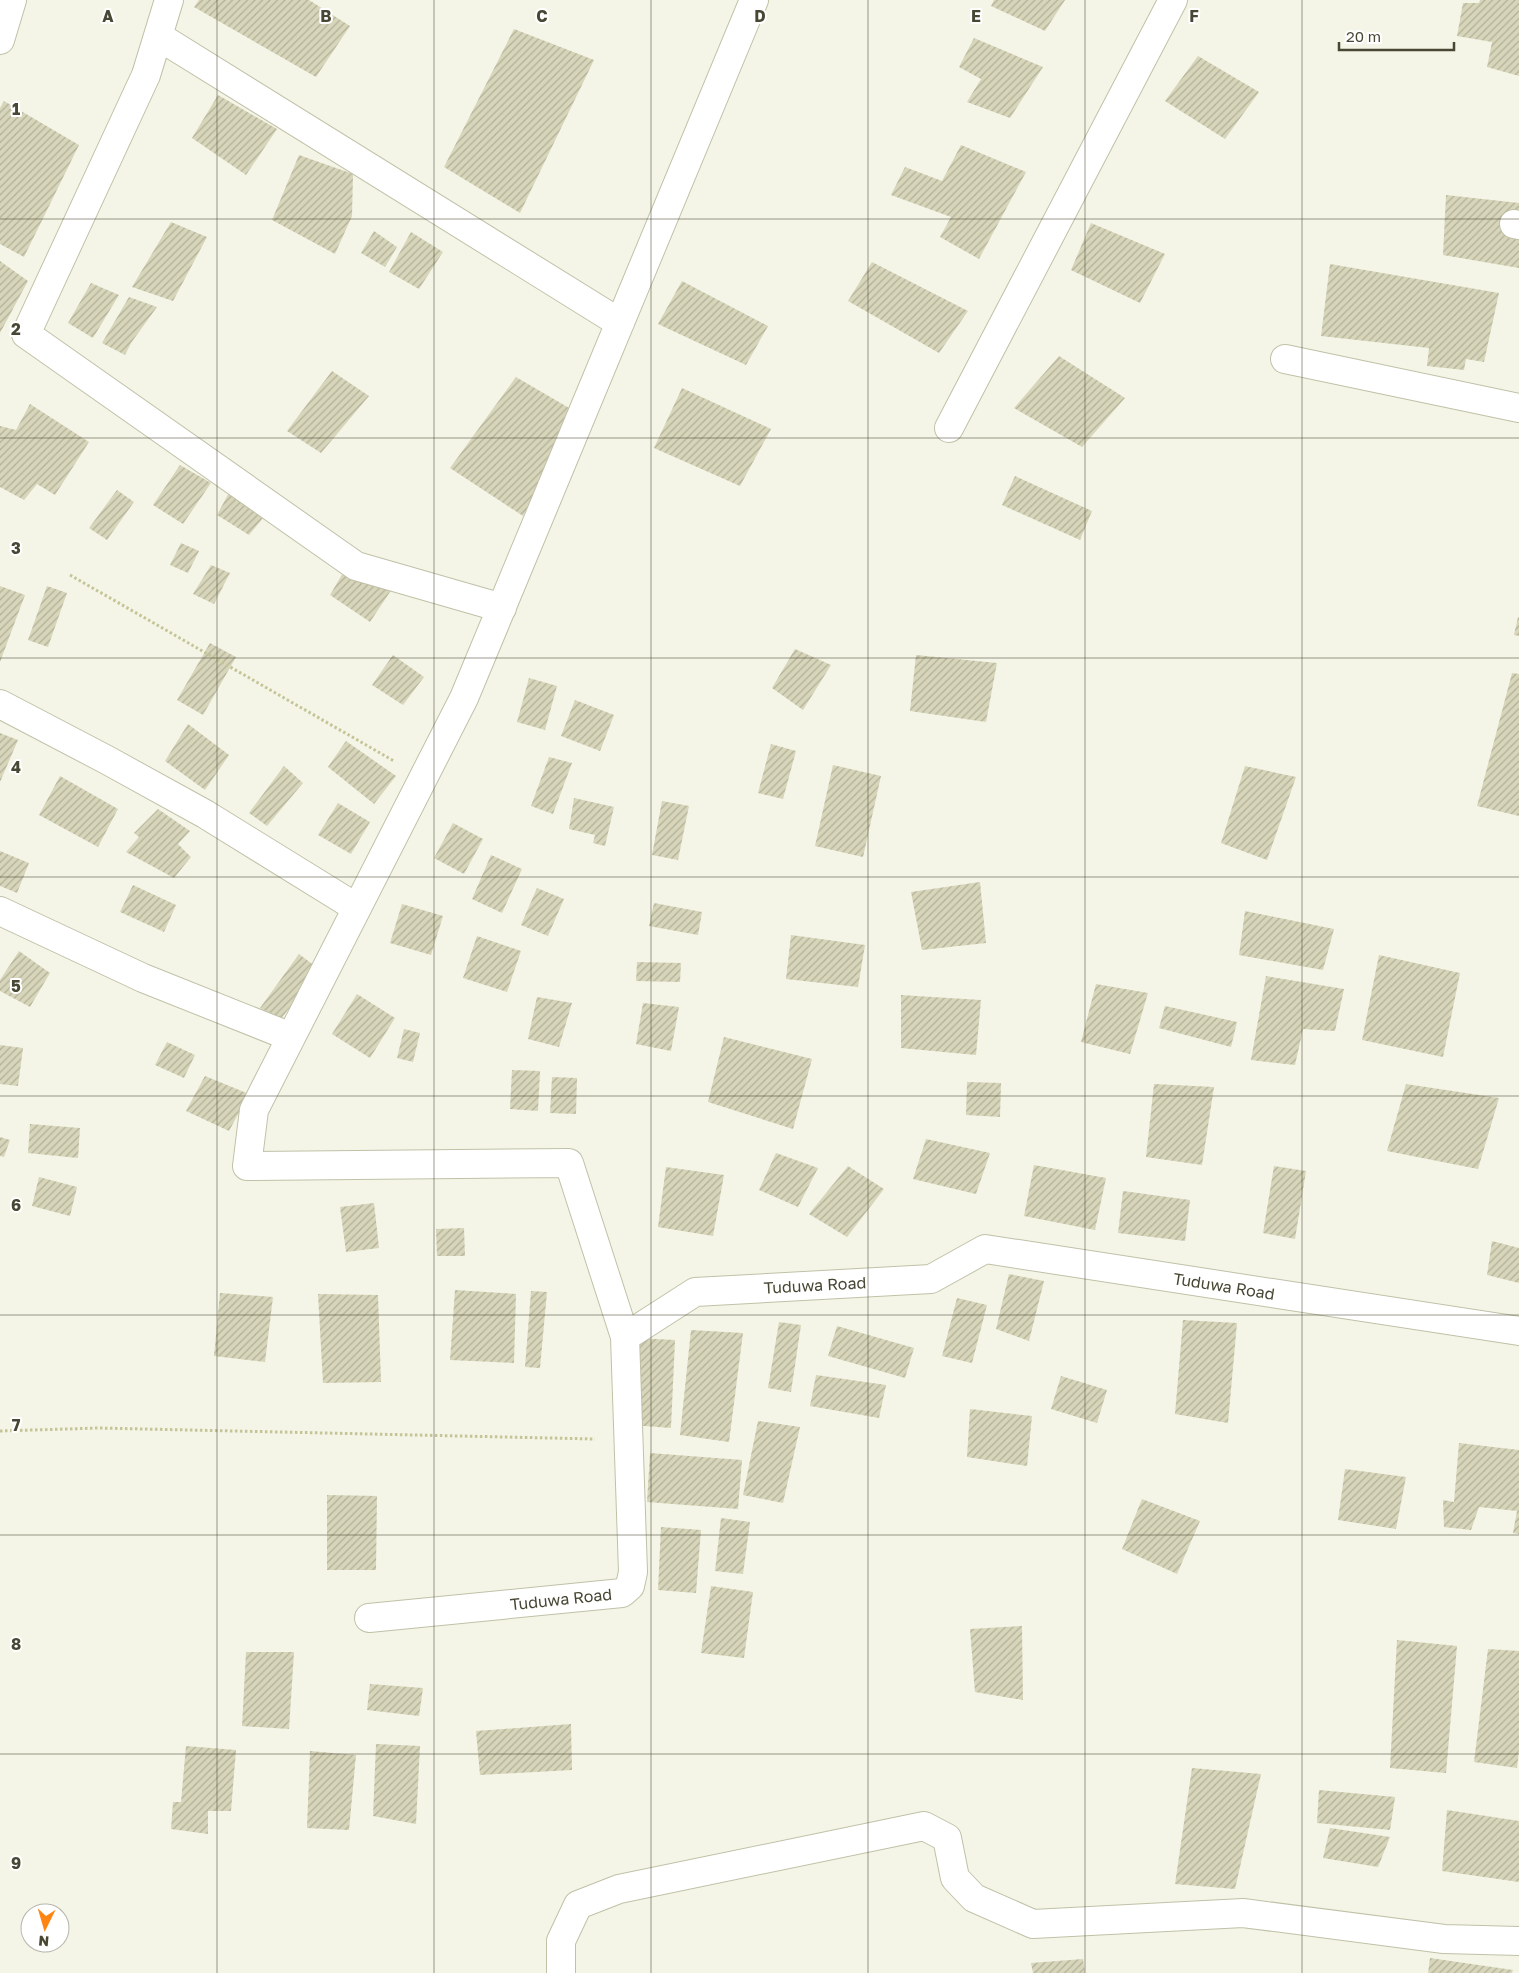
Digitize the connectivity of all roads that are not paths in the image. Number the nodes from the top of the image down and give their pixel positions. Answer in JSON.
{"nodes":[{"id":1,"x":12,"y":0,"type":"edge"},
{"id":2,"x":169,"y":0,"type":"edge"},
{"id":3,"x":754,"y":0,"type":"edge"},
{"id":4,"x":1173,"y":0,"type":"edge"},
{"id":5,"x":158,"y":36,"type":"junction"},
{"id":6,"x":0,"y":40,"type":"edge"},
{"id":7,"x":620,"y":323,"type":"junction"},
{"id":8,"x":1285,"y":360,"type":"dead end"},
{"id":9,"x":1519,"y":408,"type":"edge"},
{"id":10,"x":949,"y":428,"type":"dead end"},
{"id":11,"x":502,"y":608,"type":"junction"},
{"id":12,"x":0,"y":704,"type":"edge"},
{"id":13,"x":357,"y":908,"type":"junction"},
{"id":14,"x":2,"y":918,"type":"edge"},
{"id":15,"x":291,"y":1037,"type":"junction"},
{"id":16,"x":1519,"y":1331,"type":"edge"},
{"id":17,"x":625,"y":1337,"type":"junction"},
{"id":18,"x":369,"y":1618,"type":"dead end"},
{"id":19,"x":1519,"y":1941,"type":"edge"},
{"id":20,"x":561,"y":1973,"type":"edge"}],
"edges":[{"from":1,"to":6,"type":"street"},
{"from":2,"to":5,"type":"street"},
{"from":3,"to":7,"type":"street"},
{"from":4,"to":10,"type":"street"},
{"from":5,"to":7,"type":"street"},
{"from":5,"to":11,"type":"street"},
{"from":7,"to":11,"type":"street"},
{"from":8,"to":9,"type":"street"},
{"from":11,"to":13,"type":"street"},
{"from":12,"to":13,"type":"street"},
{"from":13,"to":15,"type":"street"},
{"from":14,"to":15,"type":"street"},
{"from":15,"to":17,"type":"street"},
{"from":16,"to":17,"type":"street","name":"Tuduwa Road"},
{"from":17,"to":18,"type":"street","name":"Tuduwa Road"},
{"from":19,"to":20,"type":"street"}]}
